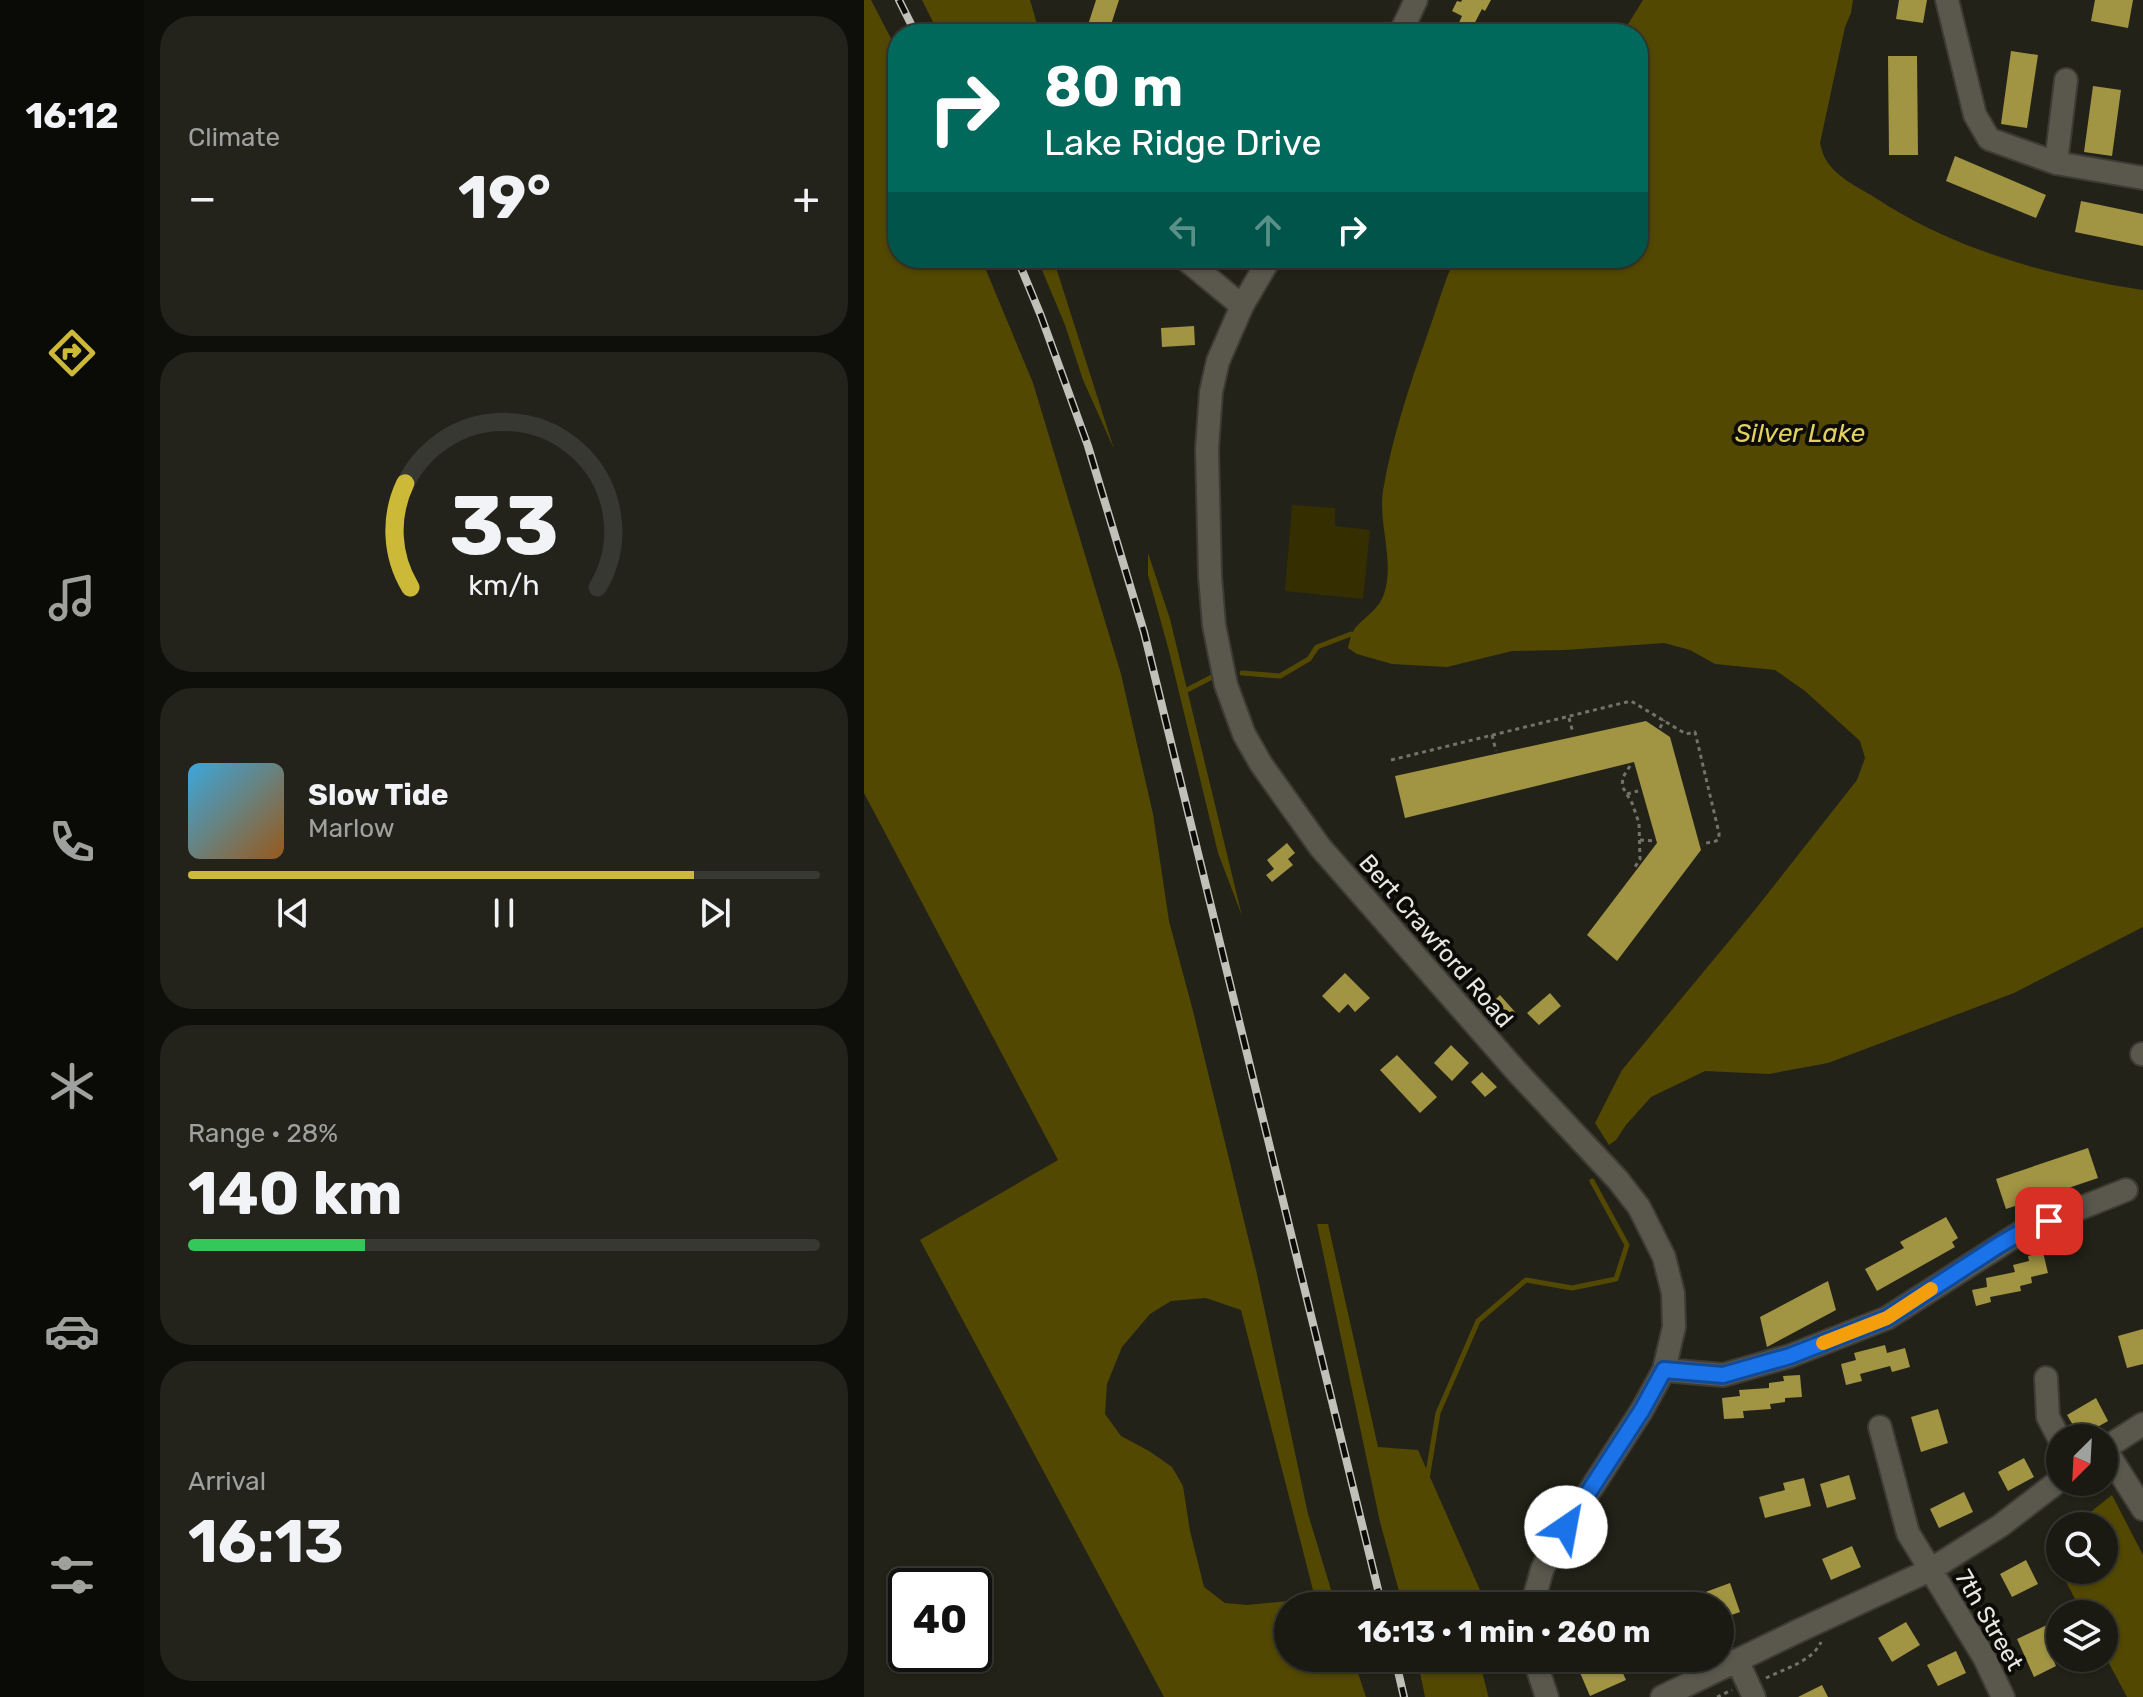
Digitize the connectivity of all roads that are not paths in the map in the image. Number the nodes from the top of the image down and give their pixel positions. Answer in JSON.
{"nodes":[{"id":1,"x":1416,"y":0,"type":"edge"},
{"id":2,"x":1947,"y":0,"type":"edge"},
{"id":3,"x":1405,"y":24,"type":"edge"},
{"id":4,"x":2066,"y":80,"type":"dead end"},
{"id":5,"x":2056,"y":163,"type":"junction"},
{"id":6,"x":2143,"y":178,"type":"edge"},
{"id":7,"x":1196,"y":268,"type":"edge"},
{"id":8,"x":1264,"y":268,"type":"edge"},
{"id":9,"x":1242,"y":306,"type":"junction"},
{"id":10,"x":2126,"y":1190,"type":"dead end"},
{"id":11,"x":1664,"y":1370,"type":"junction"},
{"id":12,"x":2046,"y":1378,"type":"dead end"},
{"id":13,"x":2052,"y":1424,"type":"edge"},
{"id":14,"x":2143,"y":1424,"type":"edge"},
{"id":15,"x":1880,"y":1427,"type":"dead end"},
{"id":16,"x":2118,"y":1440,"type":"edge"},
{"id":17,"x":2118,"y":1471,"type":"edge"},
{"id":18,"x":2046,"y":1491,"type":"edge"},
{"id":19,"x":2143,"y":1509,"type":"edge"},
{"id":20,"x":1930,"y":1570,"type":"junction"},
{"id":21,"x":1536,"y":1592,"type":"edge"},
{"id":22,"x":1737,"y":1660,"type":"junction"},
{"id":23,"x":1539,"y":1672,"type":"edge"},
{"id":24,"x":1752,"y":1688,"type":"edge"},
{"id":25,"x":1667,"y":1696,"type":"edge"},
{"id":26,"x":1547,"y":1697,"type":"edge"},
{"id":27,"x":2003,"y":1697,"type":"edge"}],
"edges":[{"from":1,"to":3,"type":"street"},
{"from":2,"to":5,"type":"street"},
{"from":4,"to":5,"type":"street"},
{"from":5,"to":6,"type":"street"},
{"from":7,"to":9,"type":"street"},
{"from":8,"to":9,"type":"street","name":"Bert Crawford Road"},
{"from":9,"to":11,"type":"street","name":"Bert Crawford Road"},
{"from":10,"to":11,"type":"street"},
{"from":11,"to":21,"type":"street","name":"Bert Crawford Road"},
{"from":12,"to":13,"type":"street"},
{"from":14,"to":16,"type":"street"},
{"from":15,"to":20,"type":"street","name":"7th Street"},
{"from":17,"to":19,"type":"street"},
{"from":18,"to":20,"type":"street"},
{"from":20,"to":22,"type":"street"},
{"from":20,"to":27,"type":"street","name":"7th Street"},
{"from":22,"to":24,"type":"street"},
{"from":22,"to":25,"type":"street"},
{"from":23,"to":26,"type":"street"}]}
